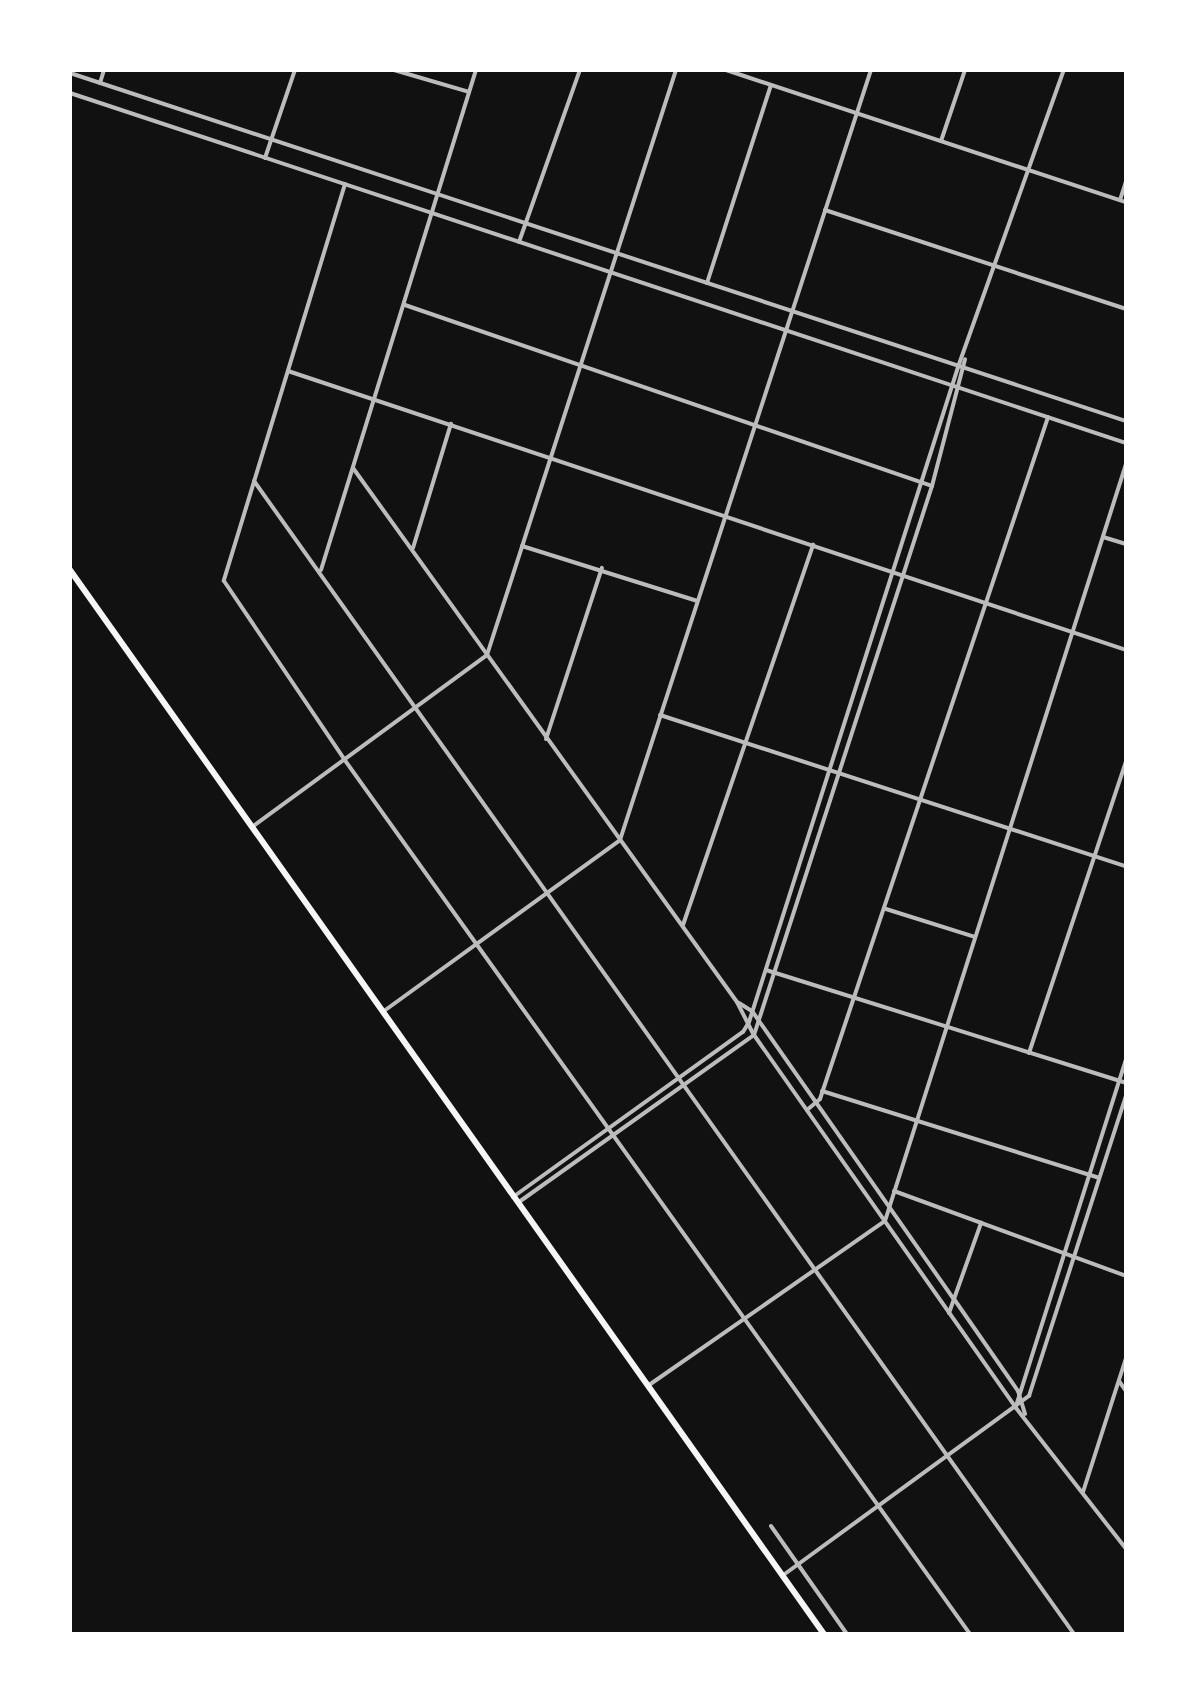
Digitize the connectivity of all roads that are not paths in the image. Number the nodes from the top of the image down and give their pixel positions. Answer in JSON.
{"nodes":[{"id":1,"x":104,"y":70,"type":"edge"},
{"id":2,"x":295,"y":70,"type":"edge"},
{"id":3,"x":394,"y":70,"type":"edge"},
{"id":4,"x":476,"y":70,"type":"edge"},
{"id":5,"x":580,"y":70,"type":"edge"},
{"id":6,"x":676,"y":70,"type":"edge"},
{"id":7,"x":726,"y":70,"type":"edge"},
{"id":8,"x":871,"y":70,"type":"edge"},
{"id":9,"x":965,"y":70,"type":"edge"},
{"id":10,"x":1064,"y":70,"type":"edge"},
{"id":11,"x":70,"y":73,"type":"edge"},
{"id":12,"x":100,"y":83,"type":"junction"},
{"id":13,"x":771,"y":85,"type":"junction"},
{"id":14,"x":469,"y":92,"type":"junction"},
{"id":15,"x":70,"y":93,"type":"edge"},
{"id":16,"x":857,"y":113,"type":"junction"},
{"id":17,"x":272,"y":139,"type":"junction"},
{"id":18,"x":941,"y":141,"type":"junction"},
{"id":19,"x":265,"y":158,"type":"junction"},
{"id":20,"x":1030,"y":170,"type":"junction"},
{"id":21,"x":1126,"y":182,"type":"edge"},
{"id":22,"x":345,"y":184,"type":"junction"},
{"id":23,"x":441,"y":195,"type":"junction"},
{"id":24,"x":1123,"y":201,"type":"edge"},
{"id":25,"x":825,"y":210,"type":"junction"},
{"id":26,"x":435,"y":214,"type":"junction"},
{"id":27,"x":526,"y":223,"type":"junction"},
{"id":28,"x":519,"y":242,"type":"junction"},
{"id":29,"x":616,"y":251,"type":"junction"},
{"id":30,"x":998,"y":266,"type":"junction"},
{"id":31,"x":609,"y":274,"type":"junction"},
{"id":32,"x":707,"y":283,"type":"junction"},
{"id":33,"x":405,"y":305,"type":"junction"},
{"id":34,"x":1126,"y":309,"type":"edge"},
{"id":35,"x":792,"y":311,"type":"junction"},
{"id":36,"x":785,"y":330,"type":"junction"},
{"id":37,"x":965,"y":359,"type":"junction"},
{"id":38,"x":580,"y":365,"type":"junction"},
{"id":39,"x":958,"y":367,"type":"junction"},
{"id":40,"x":966,"y":370,"type":"junction"},
{"id":41,"x":288,"y":371,"type":"junction"},
{"id":42,"x":952,"y":386,"type":"junction"},
{"id":43,"x":961,"y":389,"type":"junction"},
{"id":44,"x":375,"y":400,"type":"junction"},
{"id":45,"x":1048,"y":417,"type":"junction"},
{"id":46,"x":1126,"y":421,"type":"edge"},
{"id":47,"x":451,"y":424,"type":"junction"},
{"id":48,"x":755,"y":424,"type":"junction"},
{"id":49,"x":1126,"y":443,"type":"edge"},
{"id":50,"x":550,"y":458,"type":"junction"},
{"id":51,"x":1126,"y":464,"type":"edge"},
{"id":52,"x":353,"y":468,"type":"junction"},
{"id":53,"x":254,"y":481,"type":"junction"},
{"id":54,"x":923,"y":482,"type":"junction"},
{"id":55,"x":932,"y":486,"type":"junction"},
{"id":56,"x":726,"y":513,"type":"junction"},
{"id":57,"x":1103,"y":537,"type":"junction"},
{"id":58,"x":1126,"y":544,"type":"edge"},
{"id":59,"x":813,"y":545,"type":"junction"},
{"id":60,"x":522,"y":546,"type":"junction"},
{"id":61,"x":413,"y":549,"type":"junction"},
{"id":62,"x":602,"y":568,"type":"junction"},
{"id":63,"x":70,"y":570,"type":"edge"},
{"id":64,"x":321,"y":570,"type":"junction"},
{"id":65,"x":894,"y":571,"type":"junction"},
{"id":66,"x":903,"y":574,"type":"junction"},
{"id":67,"x":697,"y":601,"type":"junction"},
{"id":68,"x":989,"y":603,"type":"junction"},
{"id":69,"x":1073,"y":632,"type":"junction"},
{"id":70,"x":1126,"y":650,"type":"edge"},
{"id":71,"x":487,"y":655,"type":"junction"},
{"id":72,"x":417,"y":708,"type":"junction"},
{"id":73,"x":660,"y":715,"type":"junction"},
{"id":74,"x":546,"y":739,"type":"junction"},
{"id":75,"x":745,"y":742,"type":"junction"},
{"id":76,"x":344,"y":759,"type":"junction"},
{"id":77,"x":1126,"y":761,"type":"edge"},
{"id":78,"x":829,"y":769,"type":"junction"},
{"id":79,"x":838,"y":772,"type":"junction"},
{"id":80,"x":924,"y":800,"type":"junction"},
{"id":81,"x":251,"y":828,"type":"junction"},
{"id":82,"x":1010,"y":828,"type":"junction"},
{"id":83,"x":620,"y":840,"type":"junction"},
{"id":84,"x":1096,"y":856,"type":"junction"},
{"id":85,"x":1126,"y":866,"type":"edge"},
{"id":86,"x":547,"y":895,"type":"junction"},
{"id":87,"x":886,"y":909,"type":"junction"},
{"id":88,"x":682,"y":926,"type":"junction"},
{"id":89,"x":976,"y":938,"type":"junction"},
{"id":90,"x":478,"y":944,"type":"junction"},
{"id":91,"x":765,"y":969,"type":"junction"},
{"id":92,"x":774,"y":973,"type":"junction"},
{"id":93,"x":854,"y":999,"type":"junction"},
{"id":94,"x":737,"y":1002,"type":"junction"},
{"id":95,"x":752,"y":1011,"type":"junction"},
{"id":96,"x":383,"y":1012,"type":"junction"},
{"id":97,"x":749,"y":1022,"type":"junction"},
{"id":98,"x":759,"y":1023,"type":"junction"},
{"id":99,"x":946,"y":1029,"type":"junction"},
{"id":100,"x":754,"y":1035,"type":"junction"},
{"id":101,"x":1029,"y":1053,"type":"junction"},
{"id":102,"x":1126,"y":1060,"type":"edge"},
{"id":103,"x":679,"y":1079,"type":"junction"},
{"id":104,"x":1119,"y":1081,"type":"junction"},
{"id":105,"x":1126,"y":1083,"type":"edge"},
{"id":106,"x":683,"y":1087,"type":"junction"},
{"id":107,"x":822,"y":1091,"type":"junction"},
{"id":108,"x":1126,"y":1096,"type":"edge"},
{"id":109,"x":815,"y":1103,"type":"junction"},
{"id":110,"x":807,"y":1110,"type":"junction"},
{"id":111,"x":917,"y":1121,"type":"junction"},
{"id":112,"x":610,"y":1128,"type":"junction"},
{"id":113,"x":615,"y":1135,"type":"junction"},
{"id":114,"x":1089,"y":1174,"type":"junction"},
{"id":115,"x":1099,"y":1178,"type":"junction"},
{"id":116,"x":894,"y":1191,"type":"junction"},
{"id":117,"x":516,"y":1200,"type":"junction"},
{"id":118,"x":889,"y":1207,"type":"junction"},
{"id":119,"x":885,"y":1221,"type":"junction"},
{"id":120,"x":981,"y":1223,"type":"junction"},
{"id":121,"x":1064,"y":1253,"type":"junction"},
{"id":122,"x":1074,"y":1257,"type":"junction"},
{"id":123,"x":815,"y":1270,"type":"junction"},
{"id":124,"x":1126,"y":1276,"type":"edge"},
{"id":125,"x":954,"y":1299,"type":"junction"},
{"id":126,"x":949,"y":1313,"type":"junction"},
{"id":127,"x":743,"y":1318,"type":"junction"},
{"id":128,"x":1126,"y":1358,"type":"edge"},
{"id":129,"x":1119,"y":1381,"type":"junction"},
{"id":130,"x":648,"y":1387,"type":"junction"},
{"id":131,"x":1018,"y":1391,"type":"junction"},
{"id":132,"x":1126,"y":1391,"type":"edge"},
{"id":133,"x":1022,"y":1404,"type":"junction"},
{"id":134,"x":1016,"y":1408,"type":"junction"},
{"id":135,"x":1026,"y":1416,"type":"junction"},
{"id":136,"x":949,"y":1456,"type":"junction"},
{"id":137,"x":1083,"y":1492,"type":"junction"},
{"id":138,"x":879,"y":1508,"type":"junction"},
{"id":139,"x":771,"y":1526,"type":"dead end"},
{"id":140,"x":1126,"y":1549,"type":"edge"},
{"id":141,"x":799,"y":1563,"type":"junction"},
{"id":142,"x":782,"y":1576,"type":"junction"},
{"id":143,"x":824,"y":1634,"type":"edge"},
{"id":144,"x":847,"y":1634,"type":"edge"},
{"id":145,"x":970,"y":1634,"type":"edge"},
{"id":146,"x":1074,"y":1634,"type":"edge"}],
"edges":[{"from":1,"to":12,"type":"street"},
{"from":2,"to":17,"type":"street"},
{"from":3,"to":14,"type":"street"},
{"from":4,"to":14,"type":"street"},
{"from":5,"to":27,"type":"street"},
{"from":6,"to":29,"type":"street"},
{"from":7,"to":13,"type":"street"},
{"from":8,"to":16,"type":"street"},
{"from":9,"to":18,"type":"street"},
{"from":10,"to":20,"type":"street"},
{"from":11,"to":12,"type":"street"},
{"from":12,"to":17,"type":"street"},
{"from":13,"to":16,"type":"street"},
{"from":13,"to":32,"type":"street"},
{"from":14,"to":23,"type":"street"},
{"from":15,"to":19,"type":"street"},
{"from":16,"to":18,"type":"street"},
{"from":16,"to":25,"type":"street"},
{"from":17,"to":19,"type":"street"},
{"from":17,"to":23,"type":"street"},
{"from":18,"to":20,"type":"street"},
{"from":19,"to":22,"type":"street"},
{"from":20,"to":24,"type":"street"},
{"from":20,"to":30,"type":"street"},
{"from":21,"to":24,"type":"street"},
{"from":22,"to":26,"type":"street"},
{"from":22,"to":41,"type":"street"},
{"from":23,"to":26,"type":"street"},
{"from":23,"to":27,"type":"street"},
{"from":25,"to":30,"type":"street"},
{"from":25,"to":35,"type":"street"},
{"from":26,"to":28,"type":"street"},
{"from":26,"to":33,"type":"street"},
{"from":27,"to":28,"type":"street"},
{"from":27,"to":29,"type":"street"},
{"from":28,"to":31,"type":"street"},
{"from":29,"to":31,"type":"street"},
{"from":29,"to":32,"type":"street"},
{"from":30,"to":34,"type":"street"},
{"from":30,"to":37,"type":"street"},
{"from":31,"to":36,"type":"street"},
{"from":31,"to":38,"type":"street"},
{"from":32,"to":35,"type":"street"},
{"from":33,"to":38,"type":"street"},
{"from":33,"to":44,"type":"street"},
{"from":35,"to":36,"type":"street"},
{"from":35,"to":39,"type":"street"},
{"from":36,"to":42,"type":"street"},
{"from":36,"to":48,"type":"street"},
{"from":37,"to":39,"type":"street"},
{"from":37,"to":40,"type":"street"},
{"from":38,"to":48,"type":"street"},
{"from":38,"to":50,"type":"street"},
{"from":39,"to":40,"type":"street"},
{"from":39,"to":42,"type":"street"},
{"from":40,"to":43,"type":"street"},
{"from":40,"to":46,"type":"street"},
{"from":41,"to":44,"type":"street"},
{"from":41,"to":53,"type":"street"},
{"from":42,"to":43,"type":"street"},
{"from":42,"to":54,"type":"street"},
{"from":43,"to":45,"type":"street"},
{"from":43,"to":55,"type":"street"},
{"from":44,"to":47,"type":"street"},
{"from":44,"to":52,"type":"street"},
{"from":45,"to":49,"type":"street"},
{"from":45,"to":68,"type":"street"},
{"from":47,"to":50,"type":"street"},
{"from":47,"to":61,"type":"street"},
{"from":48,"to":54,"type":"street"},
{"from":48,"to":56,"type":"street"},
{"from":50,"to":56,"type":"street"},
{"from":50,"to":60,"type":"street"},
{"from":51,"to":57,"type":"street"},
{"from":52,"to":61,"type":"street"},
{"from":52,"to":64,"type":"street"},
{"from":53,"to":64,"type":"street"},
{"from":53,"to":76,"type":"street"},
{"from":54,"to":55,"type":"street"},
{"from":54,"to":65,"type":"street"},
{"from":55,"to":66,"type":"street"},
{"from":56,"to":59,"type":"street"},
{"from":56,"to":67,"type":"street"},
{"from":57,"to":58,"type":"street"},
{"from":57,"to":69,"type":"street"},
{"from":59,"to":65,"type":"street"},
{"from":59,"to":75,"type":"street"},
{"from":60,"to":62,"type":"street"},
{"from":60,"to":71,"type":"street"},
{"from":61,"to":71,"type":"street"},
{"from":62,"to":67,"type":"street"},
{"from":62,"to":74,"type":"street"},
{"from":63,"to":81,"type":"highway"},
{"from":64,"to":72,"type":"street"},
{"from":65,"to":66,"type":"street"},
{"from":65,"to":78,"type":"street"},
{"from":66,"to":68,"type":"street"},
{"from":66,"to":79,"type":"street"},
{"from":67,"to":73,"type":"street"},
{"from":68,"to":69,"type":"street"},
{"from":68,"to":80,"type":"street"},
{"from":69,"to":70,"type":"street"},
{"from":69,"to":82,"type":"street"},
{"from":71,"to":72,"type":"street"},
{"from":71,"to":74,"type":"street"},
{"from":72,"to":76,"type":"street"},
{"from":72,"to":86,"type":"street"},
{"from":73,"to":75,"type":"street"},
{"from":73,"to":83,"type":"street"},
{"from":74,"to":83,"type":"street"},
{"from":75,"to":78,"type":"street"},
{"from":75,"to":88,"type":"street"},
{"from":76,"to":81,"type":"street"},
{"from":76,"to":90,"type":"street"},
{"from":77,"to":84,"type":"street"},
{"from":78,"to":79,"type":"street"},
{"from":78,"to":91,"type":"street"},
{"from":79,"to":80,"type":"street"},
{"from":79,"to":92,"type":"street"},
{"from":80,"to":82,"type":"street"},
{"from":80,"to":87,"type":"street"},
{"from":81,"to":96,"type":"highway"},
{"from":82,"to":84,"type":"street"},
{"from":82,"to":89,"type":"street"},
{"from":83,"to":86,"type":"street"},
{"from":83,"to":88,"type":"street"},
{"from":84,"to":85,"type":"street"},
{"from":84,"to":101,"type":"street"},
{"from":86,"to":90,"type":"street"},
{"from":86,"to":103,"type":"street"},
{"from":87,"to":89,"type":"street"},
{"from":87,"to":93,"type":"street"},
{"from":88,"to":94,"type":"street"},
{"from":89,"to":99,"type":"street"},
{"from":90,"to":96,"type":"street"},
{"from":90,"to":112,"type":"street"},
{"from":91,"to":92,"type":"street"},
{"from":91,"to":95,"type":"street"},
{"from":92,"to":93,"type":"street"},
{"from":92,"to":98,"type":"street"},
{"from":93,"to":99,"type":"street"},
{"from":93,"to":107,"type":"street"},
{"from":94,"to":95,"type":"street"},
{"from":94,"to":97,"type":"street"},
{"from":95,"to":97,"type":"street"},
{"from":95,"to":98,"type":"street"},
{"from":96,"to":117,"type":"highway"},
{"from":97,"to":100,"type":"street"},
{"from":97,"to":103,"type":"street"},
{"from":98,"to":100,"type":"street"},
{"from":98,"to":109,"type":"street"},
{"from":99,"to":101,"type":"street"},
{"from":99,"to":111,"type":"street"},
{"from":100,"to":106,"type":"street"},
{"from":100,"to":110,"type":"street"},
{"from":101,"to":104,"type":"street"},
{"from":102,"to":104,"type":"street"},
{"from":103,"to":106,"type":"street"},
{"from":103,"to":112,"type":"street"},
{"from":104,"to":105,"type":"street"},
{"from":104,"to":114,"type":"street"},
{"from":106,"to":113,"type":"street"},
{"from":106,"to":123,"type":"street"},
{"from":107,"to":109,"type":"street"},
{"from":107,"to":111,"type":"street"},
{"from":108,"to":115,"type":"street"},
{"from":109,"to":110,"type":"street"},
{"from":109,"to":118,"type":"street"},
{"from":110,"to":119,"type":"street"},
{"from":111,"to":114,"type":"street"},
{"from":111,"to":116,"type":"street"},
{"from":112,"to":113,"type":"street"},
{"from":112,"to":117,"type":"street"},
{"from":113,"to":117,"type":"street"},
{"from":113,"to":127,"type":"street"},
{"from":114,"to":115,"type":"street"},
{"from":114,"to":121,"type":"street"},
{"from":115,"to":122,"type":"street"},
{"from":116,"to":118,"type":"street"},
{"from":116,"to":120,"type":"street"},
{"from":117,"to":130,"type":"highway"},
{"from":118,"to":119,"type":"street"},
{"from":118,"to":125,"type":"street"},
{"from":119,"to":123,"type":"street"},
{"from":119,"to":126,"type":"street"},
{"from":120,"to":121,"type":"street"},
{"from":120,"to":125,"type":"street"},
{"from":121,"to":122,"type":"street"},
{"from":121,"to":131,"type":"street"},
{"from":122,"to":124,"type":"street"},
{"from":122,"to":133,"type":"street"},
{"from":123,"to":127,"type":"street"},
{"from":123,"to":136,"type":"street"},
{"from":125,"to":126,"type":"street"},
{"from":125,"to":131,"type":"street"},
{"from":126,"to":134,"type":"street"},
{"from":127,"to":130,"type":"street"},
{"from":127,"to":138,"type":"street"},
{"from":128,"to":129,"type":"street"},
{"from":129,"to":132,"type":"street"},
{"from":129,"to":137,"type":"street"},
{"from":130,"to":142,"type":"highway"},
{"from":131,"to":133,"type":"street"},
{"from":131,"to":134,"type":"street"},
{"from":133,"to":134,"type":"street"},
{"from":133,"to":135,"type":"street"},
{"from":134,"to":135,"type":"street"},
{"from":134,"to":136,"type":"street"},
{"from":135,"to":137,"type":"street"},
{"from":136,"to":138,"type":"street"},
{"from":136,"to":146,"type":"street"},
{"from":137,"to":140,"type":"street"},
{"from":138,"to":141,"type":"street"},
{"from":138,"to":145,"type":"street"},
{"from":139,"to":141,"type":"street"},
{"from":141,"to":142,"type":"street"},
{"from":141,"to":144,"type":"street"},
{"from":142,"to":143,"type":"highway"}]}
